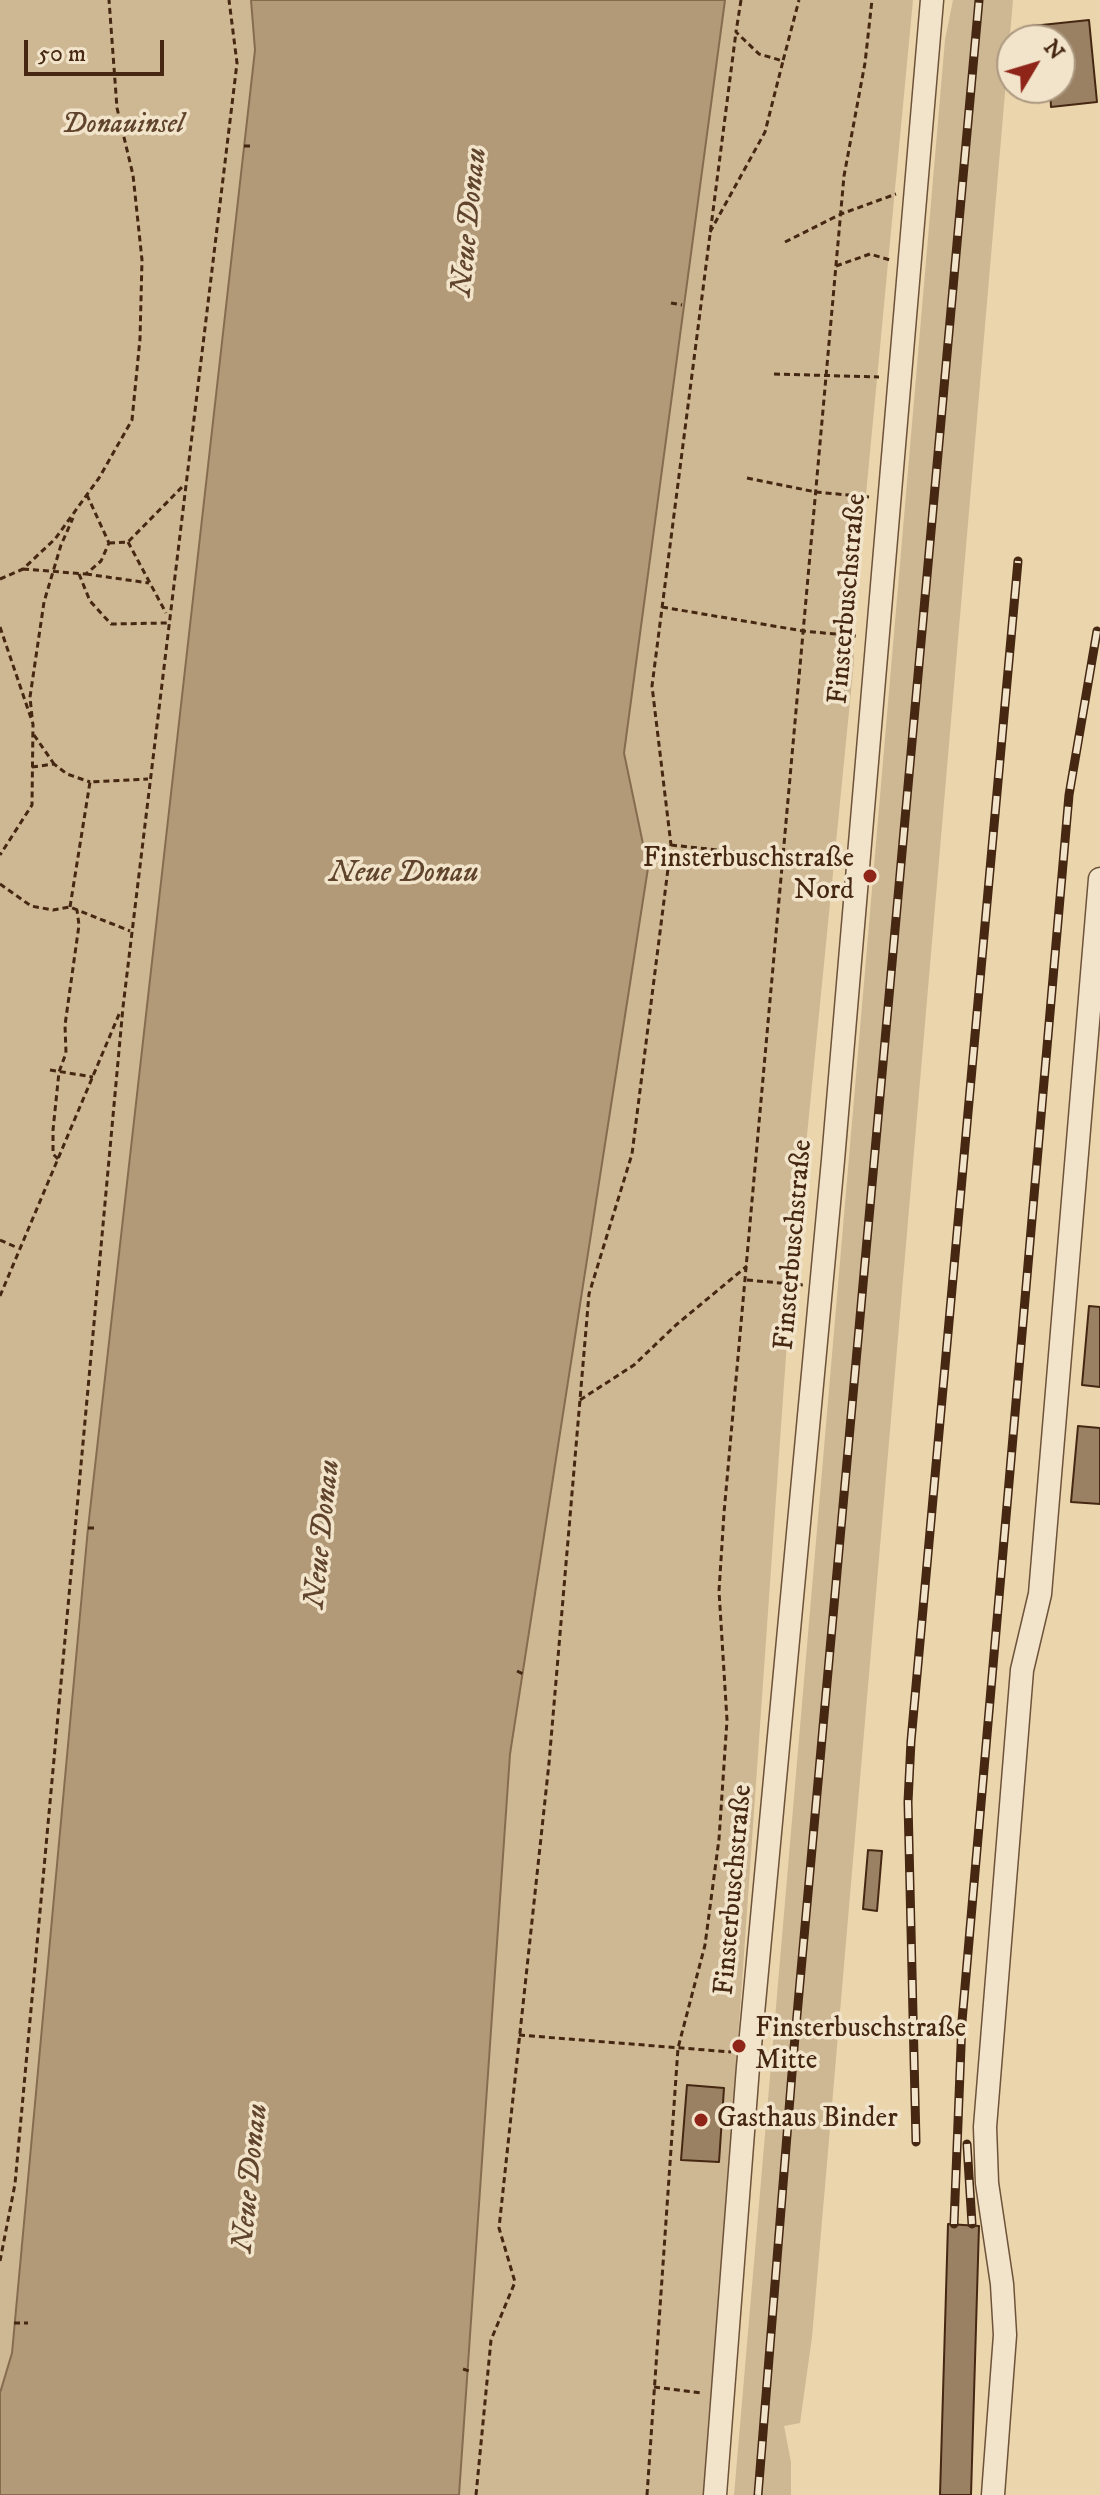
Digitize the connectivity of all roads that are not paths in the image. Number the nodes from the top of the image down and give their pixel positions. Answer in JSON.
{"nodes":[{"id":1,"x":932,"y":0,"type":"edge"},
{"id":2,"x":1100,"y":879,"type":"edge"},
{"id":3,"x":715,"y":2495,"type":"edge"},
{"id":4,"x":993,"y":2495,"type":"edge"}],
"edges":[{"from":1,"to":3,"type":"street","name":"Finsterbuschstraße"},
{"from":2,"to":4,"type":"street"}]}
